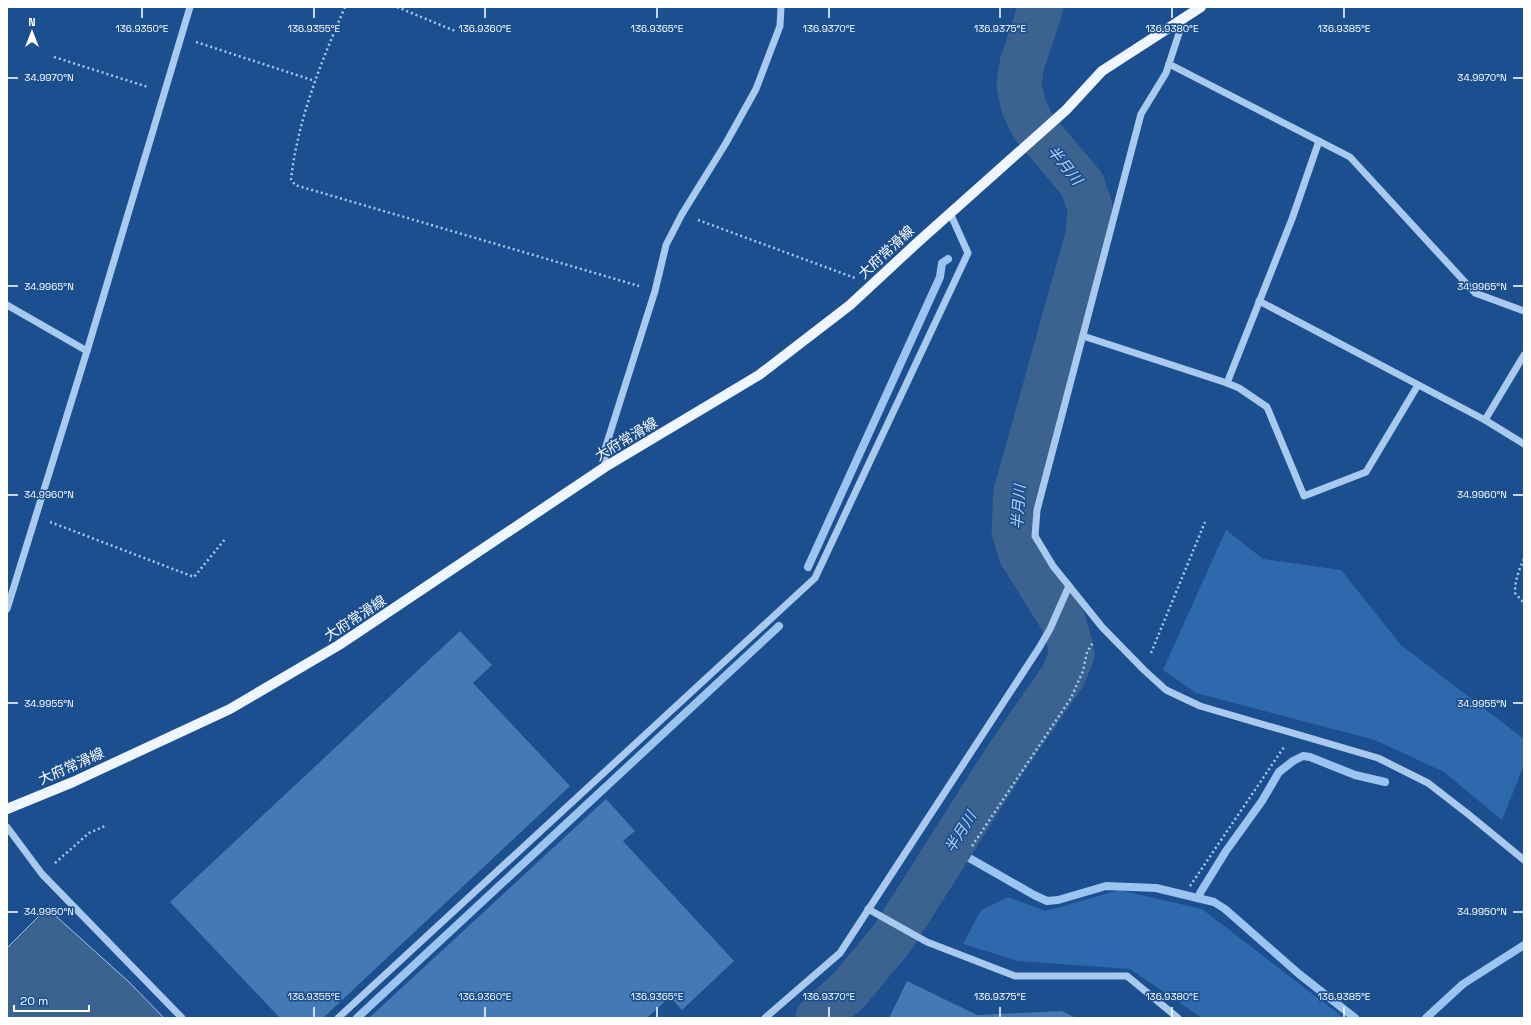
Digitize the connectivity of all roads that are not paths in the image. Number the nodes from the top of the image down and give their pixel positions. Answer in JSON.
{"nodes":[{"id":1,"x":190,"y":7,"type":"edge"},
{"id":2,"x":781,"y":7,"type":"edge"},
{"id":3,"x":1201,"y":7,"type":"edge"},
{"id":4,"x":1184,"y":18,"type":"junction"},
{"id":5,"x":1169,"y":64,"type":"junction"},
{"id":6,"x":1319,"y":141,"type":"junction"},
{"id":7,"x":950,"y":213,"type":"junction"},
{"id":8,"x":1259,"y":301,"type":"junction"},
{"id":9,"x":7,"y":305,"type":"edge"},
{"id":10,"x":1524,"y":311,"type":"edge"},
{"id":11,"x":1083,"y":336,"type":"junction"},
{"id":12,"x":87,"y":351,"type":"junction"},
{"id":13,"x":1524,"y":355,"type":"edge"},
{"id":14,"x":1227,"y":383,"type":"junction"},
{"id":15,"x":1418,"y":385,"type":"junction"},
{"id":16,"x":1485,"y":420,"type":"junction"},
{"id":17,"x":1524,"y":444,"type":"edge"},
{"id":18,"x":606,"y":467,"type":"junction"},
{"id":19,"x":1069,"y":586,"type":"junction"},
{"id":20,"x":7,"y":609,"type":"edge"},
{"id":21,"x":7,"y":809,"type":"edge"},
{"id":22,"x":7,"y":827,"type":"edge"},
{"id":23,"x":1524,"y":860,"type":"edge"},
{"id":24,"x":868,"y":909,"type":"junction"},
{"id":25,"x":182,"y":1018,"type":"edge"},
{"id":26,"x":338,"y":1018,"type":"edge"},
{"id":27,"x":765,"y":1018,"type":"edge"},
{"id":28,"x":1178,"y":1018,"type":"edge"}],
"edges":[{"from":1,"to":12,"type":"street"},
{"from":2,"to":18,"type":"street"},
{"from":3,"to":4,"type":"main road","name":"大府常滑線"},
{"from":4,"to":5,"type":"street"},
{"from":4,"to":7,"type":"main road","name":"大府常滑線"},
{"from":5,"to":6,"type":"street"},
{"from":5,"to":11,"type":"street"},
{"from":6,"to":8,"type":"street"},
{"from":6,"to":10,"type":"street"},
{"from":7,"to":18,"type":"main road","name":"大府常滑線"},
{"from":7,"to":26,"type":"street"},
{"from":8,"to":14,"type":"street"},
{"from":8,"to":15,"type":"street"},
{"from":9,"to":12,"type":"street"},
{"from":11,"to":14,"type":"street"},
{"from":11,"to":19,"type":"street"},
{"from":12,"to":20,"type":"street"},
{"from":13,"to":16,"type":"street"},
{"from":14,"to":15,"type":"street"},
{"from":15,"to":16,"type":"street"},
{"from":16,"to":17,"type":"street"},
{"from":18,"to":21,"type":"main road","name":"大府常滑線"},
{"from":19,"to":23,"type":"street"},
{"from":19,"to":24,"type":"street"},
{"from":22,"to":25,"type":"street"},
{"from":24,"to":27,"type":"street"},
{"from":24,"to":28,"type":"street"}]}
